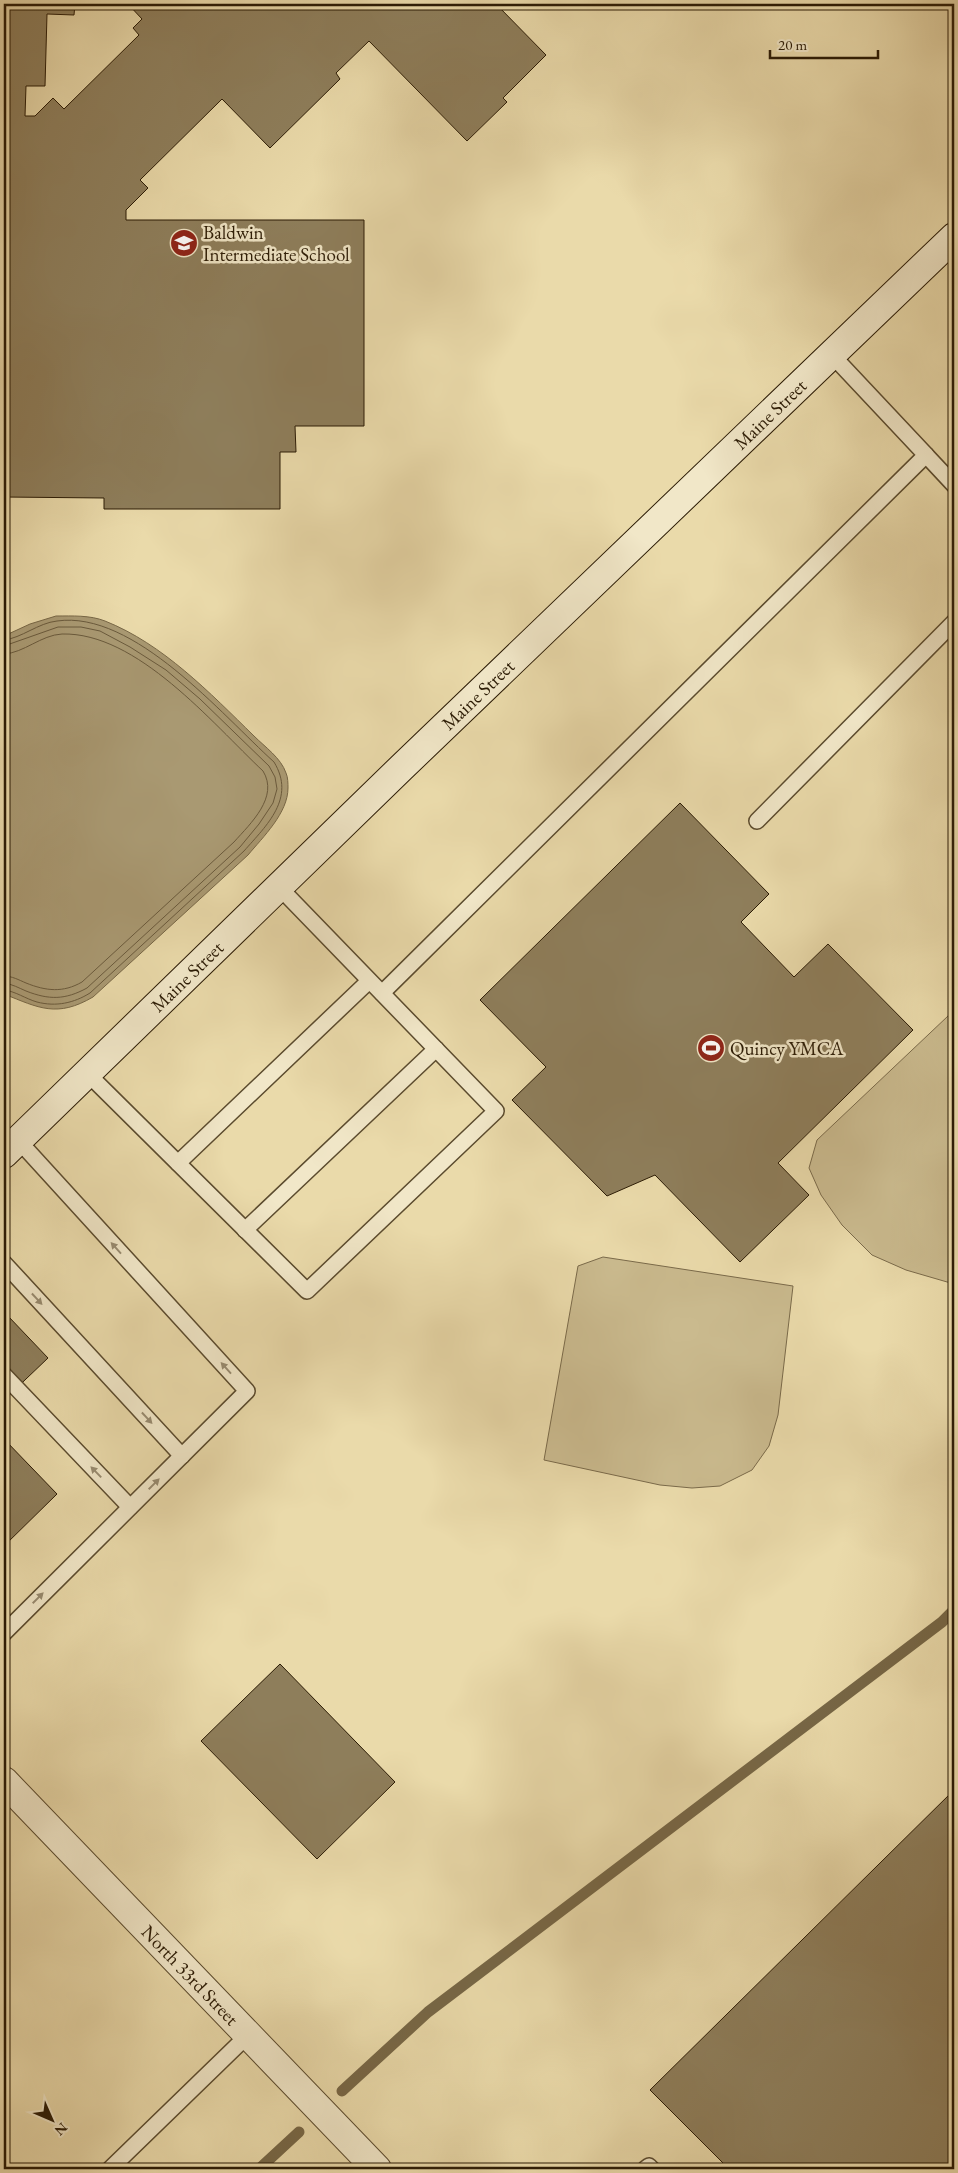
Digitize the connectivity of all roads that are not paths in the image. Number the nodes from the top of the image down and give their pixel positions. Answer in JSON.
{"nodes":[{"id":1,"x":954,"y":237,"type":"edge"},
{"id":2,"x":832,"y":355,"type":"junction"},
{"id":3,"x":926,"y":455,"type":"junction"},
{"id":4,"x":954,"y":485,"type":"edge"},
{"id":5,"x":954,"y":622,"type":"edge"},
{"id":6,"x":757,"y":820,"type":"dead end"},
{"id":7,"x":279,"y":887,"type":"junction"},
{"id":8,"x":369,"y":981,"type":"junction"},
{"id":9,"x":382,"y":993,"type":"junction"},
{"id":10,"x":436,"y":1049,"type":"junction"},
{"id":11,"x":87,"y":1073,"type":"junction"},
{"id":12,"x":11,"y":1147,"type":"edge"},
{"id":13,"x":178,"y":1163,"type":"junction"},
{"id":14,"x":245,"y":1230,"type":"junction"},
{"id":15,"x":4,"y":1263,"type":"edge"},
{"id":16,"x":4,"y":1375,"type":"edge"},
{"id":17,"x":182,"y":1456,"type":"junction"},
{"id":18,"x":130,"y":1507,"type":"junction"},
{"id":19,"x":4,"y":1633,"type":"edge"},
{"id":20,"x":4,"y":1781,"type":"edge"},
{"id":21,"x":248,"y":2036,"type":"junction"},
{"id":22,"x":110,"y":2169,"type":"edge"},
{"id":23,"x":377,"y":2169,"type":"edge"},
{"id":24,"x":645,"y":2169,"type":"edge"},
{"id":25,"x":652,"y":2169,"type":"edge"}],
"edges":[{"from":1,"to":2,"type":"street","name":"Maine Street"},
{"from":2,"to":3,"type":"lane"},
{"from":2,"to":7,"type":"street","name":"Maine Street"},
{"from":3,"to":4,"type":"lane"},
{"from":3,"to":9,"type":"lane"},
{"from":5,"to":6,"type":"lane"},
{"from":7,"to":8,"type":"lane"},
{"from":7,"to":11,"type":"street","name":"Maine Street"},
{"from":8,"to":9,"type":"lane"},
{"from":8,"to":13,"type":"lane"},
{"from":9,"to":10,"type":"lane"},
{"from":10,"to":14,"type":"lane"},
{"from":10,"to":14,"type":"lane"},
{"from":11,"to":12,"type":"street","name":"Maine Street"},
{"from":11,"to":13,"type":"lane"},
{"from":17,"to":12,"type":"lane","one_way":true},
{"from":13,"to":14,"type":"lane"},
{"from":15,"to":17,"type":"lane","one_way":true},
{"from":18,"to":16,"type":"lane","one_way":true},
{"from":18,"to":17,"type":"lane","one_way":true},
{"from":19,"to":18,"type":"lane","one_way":true},
{"from":20,"to":21,"type":"street","name":"North 33rd Street"},
{"from":21,"to":22,"type":"lane"},
{"from":21,"to":23,"type":"street","name":"North 33rd Street"},
{"from":24,"to":25,"type":"lane"}]}
